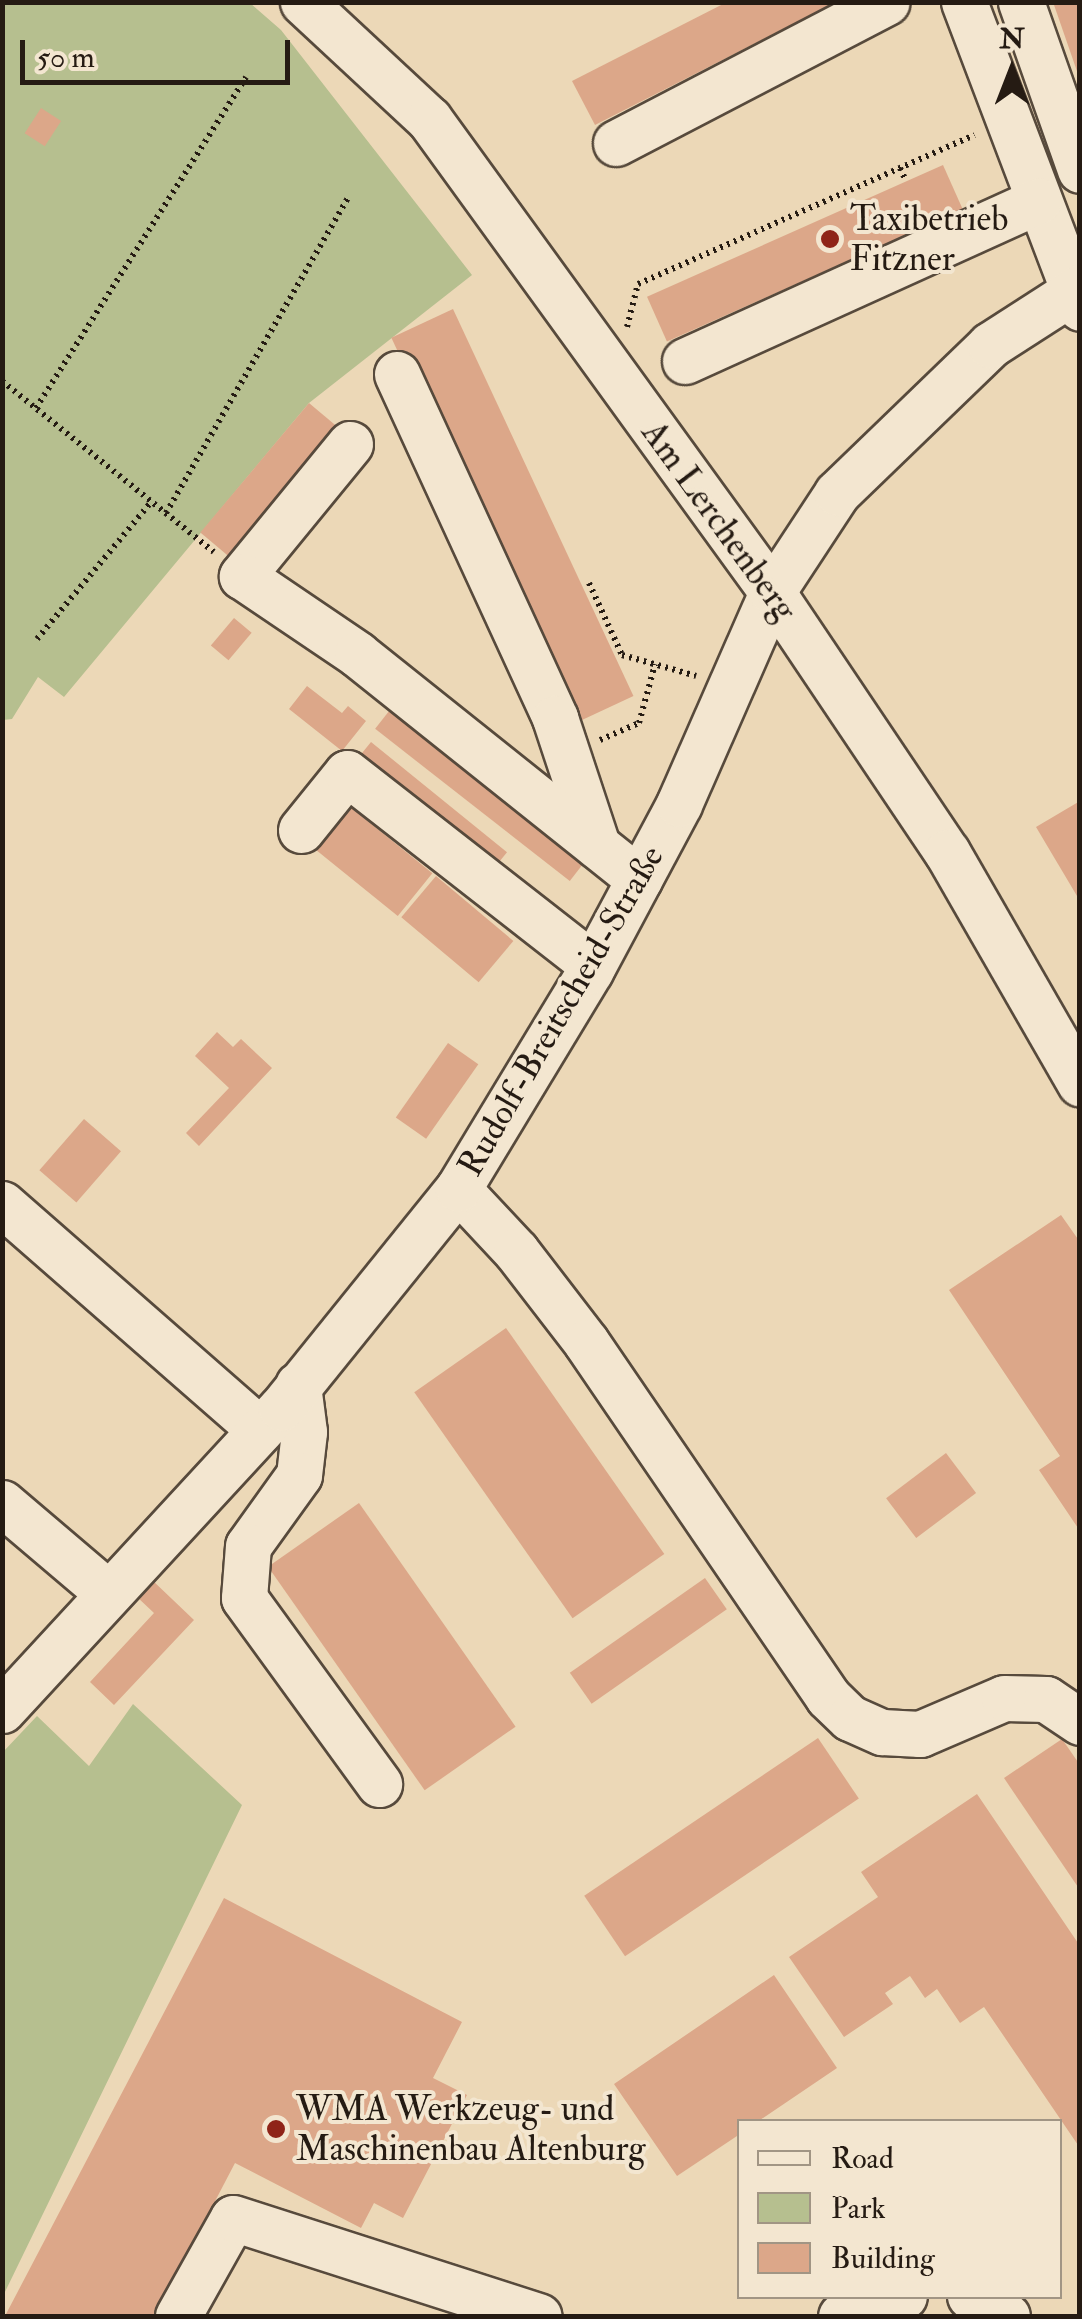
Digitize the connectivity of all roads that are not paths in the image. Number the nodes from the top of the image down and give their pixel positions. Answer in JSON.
{"nodes":[{"id":1,"x":887,"y":2,"type":"edge"},
{"id":2,"x":964,"y":2,"type":"edge"},
{"id":3,"x":1020,"y":2,"type":"edge"},
{"id":4,"x":302,"y":3,"type":"edge"},
{"id":5,"x":616,"y":143,"type":"dead end"},
{"id":6,"x":1080,"y":170,"type":"edge"},
{"id":7,"x":1038,"y":202,"type":"junction"},
{"id":8,"x":1077,"y":296,"type":"edge"},
{"id":9,"x":684,"y":361,"type":"dead end"},
{"id":10,"x":397,"y":374,"type":"dead end"},
{"id":11,"x":350,"y":444,"type":"dead end"},
{"id":12,"x":772,"y":592,"type":"junction"},
{"id":13,"x":301,"y":830,"type":"dead end"},
{"id":14,"x":597,"y":845,"type":"junction"},
{"id":15,"x":639,"y":879,"type":"junction"},
{"id":16,"x":593,"y":965,"type":"junction"},
{"id":17,"x":1080,"y":1083,"type":"edge"},
{"id":18,"x":458,"y":1190,"type":"junction"},
{"id":19,"x":2,"y":1204,"type":"edge"},
{"id":20,"x":298,"y":1386,"type":"junction"},
{"id":21,"x":260,"y":1430,"type":"junction"},
{"id":22,"x":2,"y":1503,"type":"edge"},
{"id":23,"x":109,"y":1594,"type":"junction"},
{"id":24,"x":2,"y":1710,"type":"edge"},
{"id":25,"x":1080,"y":1722,"type":"edge"},
{"id":26,"x":378,"y":1784,"type":"dead end"},
{"id":27,"x":895,"y":2299,"type":"edge"},
{"id":28,"x":976,"y":2299,"type":"edge"},
{"id":29,"x":178,"y":2316,"type":"edge"},
{"id":30,"x":538,"y":2316,"type":"edge"},
{"id":31,"x":841,"y":2316,"type":"edge"},
{"id":32,"x":1007,"y":2316,"type":"edge"}],
"edges":[{"from":1,"to":5,"type":"street"},
{"from":2,"to":7,"type":"street"},
{"from":3,"to":6,"type":"street"},
{"from":4,"to":12,"type":"street","name":"Am Lerchenberg"},
{"from":7,"to":8,"type":"street"},
{"from":7,"to":9,"type":"street"},
{"from":8,"to":12,"type":"street","name":"Rudolf-Breitscheid-Straße"},
{"from":10,"to":14,"type":"street"},
{"from":11,"to":14,"type":"street"},
{"from":12,"to":15,"type":"street","name":"Rudolf-Breitscheid-Straße"},
{"from":12,"to":17,"type":"street","name":"Am Lerchenberg"},
{"from":13,"to":16,"type":"street"},
{"from":14,"to":15,"type":"street"},
{"from":15,"to":16,"type":"street","name":"Rudolf-Breitscheid-Straße"},
{"from":16,"to":18,"type":"street","name":"Rudolf-Breitscheid-Straße"},
{"from":18,"to":20,"type":"street","name":"Rudolf-Breitscheid-Straße"},
{"from":18,"to":25,"type":"street"},
{"from":19,"to":21,"type":"street"},
{"from":20,"to":21,"type":"street","name":"Rudolf-Breitscheid-Straße"},
{"from":20,"to":26,"type":"street"},
{"from":21,"to":23,"type":"street","name":"Rudolf-Breitscheid-Straße"},
{"from":22,"to":23,"type":"street"},
{"from":23,"to":24,"type":"street","name":"Rudolf-Breitscheid-Straße"},
{"from":27,"to":31,"type":"street"},
{"from":28,"to":32,"type":"street"},
{"from":29,"to":30,"type":"street"}]}
